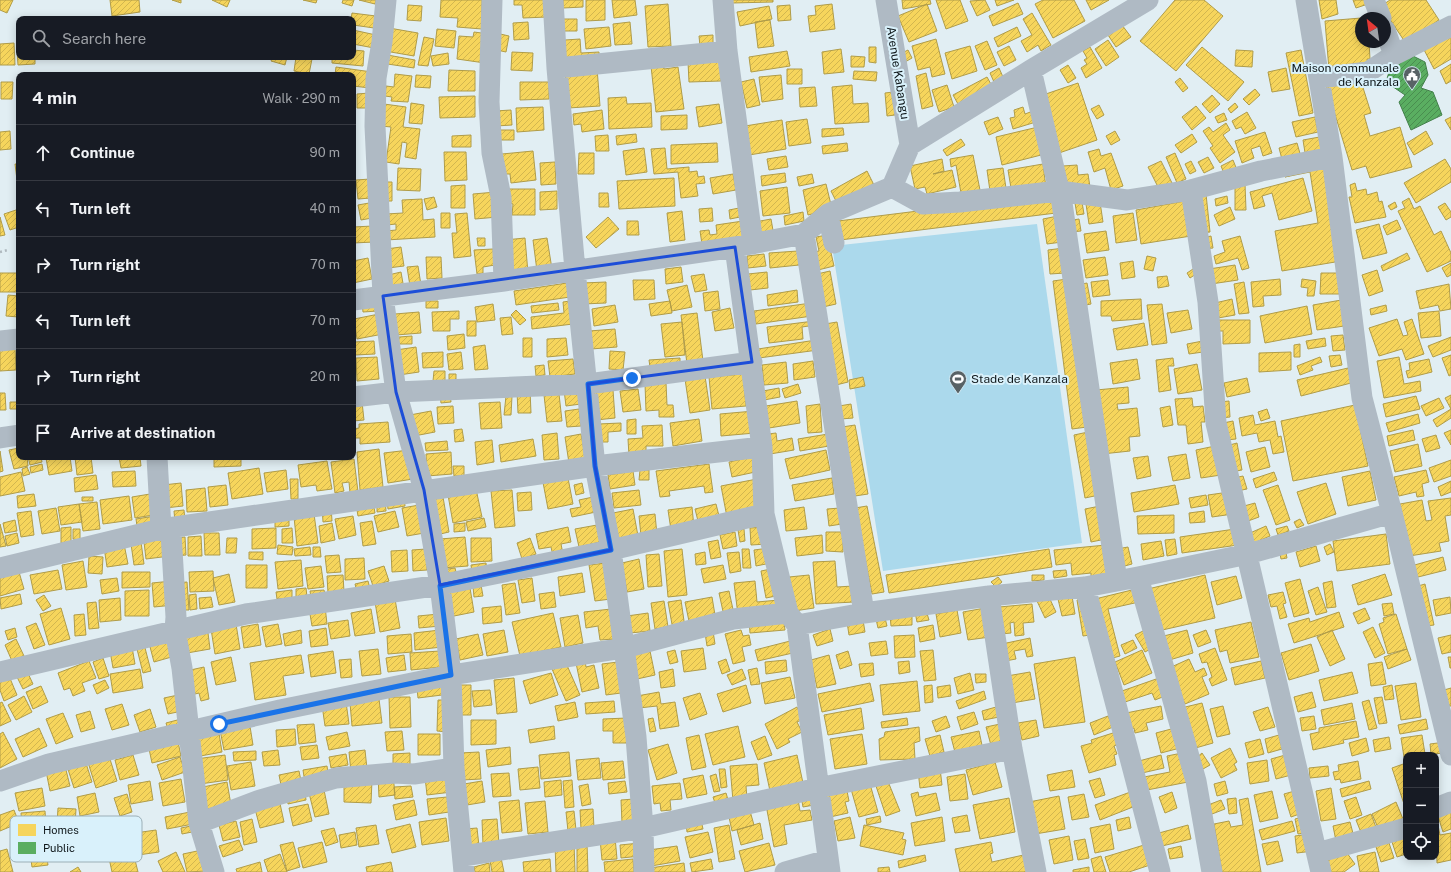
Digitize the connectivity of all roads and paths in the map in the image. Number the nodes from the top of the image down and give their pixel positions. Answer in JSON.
{"nodes":[{"id":1,"x":386,"y":0,"type":"edge"},
{"id":2,"x":492,"y":0,"type":"edge"},
{"id":3,"x":553,"y":0,"type":"edge"},
{"id":4,"x":724,"y":0,"type":"edge"},
{"id":5,"x":886,"y":0,"type":"edge"},
{"id":6,"x":1148,"y":0,"type":"edge"},
{"id":7,"x":1306,"y":0,"type":"edge"},
{"id":8,"x":1374,"y":0,"type":"edge"},
{"id":9,"x":1379,"y":12,"type":"edge"},
{"id":10,"x":1451,"y":26,"type":"edge"},
{"id":11,"x":1391,"y":47,"type":"edge"},
{"id":12,"x":727,"y":51,"type":"junction"},
{"id":13,"x":1394,"y":55,"type":"junction"},
{"id":14,"x":557,"y":68,"type":"junction"},
{"id":15,"x":1031,"y":70,"type":"junction"},
{"id":16,"x":1319,"y":78,"type":"junction"},
{"id":17,"x":910,"y":146,"type":"junction"},
{"id":18,"x":1332,"y":157,"type":"junction"},
{"id":19,"x":892,"y":188,"type":"junction"},
{"id":20,"x":1191,"y":190,"type":"junction"},
{"id":21,"x":1059,"y":191,"type":"junction"},
{"id":22,"x":828,"y":214,"type":"junction"},
{"id":23,"x":804,"y":234,"type":"junction"},
{"id":24,"x":834,"y":242,"type":"dead end"},
{"id":25,"x":744,"y":246,"type":"junction"},
{"id":26,"x":8,"y":250,"type":"dead end"},
{"id":27,"x":0,"y":252,"type":"edge"},
{"id":28,"x":575,"y":270,"type":"junction"},
{"id":29,"x":504,"y":281,"type":"junction"},
{"id":30,"x":383,"y":296,"type":"junction"},
{"id":31,"x":356,"y":300,"type":"edge"},
{"id":32,"x":16,"y":339,"type":"edge"},
{"id":33,"x":0,"y":341,"type":"edge"},
{"id":34,"x":752,"y":362,"type":"junction"},
{"id":35,"x":588,"y":384,"type":"junction"},
{"id":36,"x":396,"y":392,"type":"junction"},
{"id":37,"x":356,"y":396,"type":"edge"},
{"id":38,"x":16,"y":435,"type":"edge"},
{"id":39,"x":0,"y":438,"type":"edge"},
{"id":40,"x":762,"y":447,"type":"junction"},
{"id":41,"x":156,"y":460,"type":"edge"},
{"id":42,"x":595,"y":466,"type":"junction"},
{"id":43,"x":424,"y":490,"type":"junction"},
{"id":44,"x":1392,"y":513,"type":"junction"},
{"id":45,"x":764,"y":514,"type":"junction"},
{"id":46,"x":161,"y":529,"type":"junction"},
{"id":47,"x":611,"y":550,"type":"junction"},
{"id":48,"x":1248,"y":554,"type":"junction"},
{"id":49,"x":0,"y":568,"type":"edge"},
{"id":50,"x":1138,"y":577,"type":"junction"},
{"id":51,"x":1117,"y":580,"type":"junction"},
{"id":52,"x":440,"y":586,"type":"junction"},
{"id":53,"x":1086,"y":586,"type":"junction"},
{"id":54,"x":989,"y":596,"type":"junction"},
{"id":55,"x":864,"y":613,"type":"junction"},
{"id":56,"x":793,"y":619,"type":"junction"},
{"id":57,"x":175,"y":630,"type":"junction"},
{"id":58,"x":624,"y":648,"type":"junction"},
{"id":59,"x":0,"y":672,"type":"edge"},
{"id":60,"x":451,"y":675,"type":"junction"},
{"id":61,"x":188,"y":731,"type":"junction"},
{"id":62,"x":1012,"y":748,"type":"junction"},
{"id":63,"x":1451,"y":755,"type":"edge"},
{"id":64,"x":454,"y":768,"type":"junction"},
{"id":65,"x":0,"y":781,"type":"edge"},
{"id":66,"x":818,"y":788,"type":"junction"},
{"id":67,"x":1451,"y":802,"type":"edge"},
{"id":68,"x":1439,"y":807,"type":"edge"},
{"id":69,"x":198,"y":823,"type":"junction"},
{"id":70,"x":643,"y":828,"type":"junction"},
{"id":71,"x":1403,"y":829,"type":"edge"},
{"id":72,"x":1319,"y":863,"type":"edge"},
{"id":73,"x":463,"y":864,"type":"edge"},
{"id":74,"x":829,"y":866,"type":"edge"},
{"id":75,"x":214,"y":872,"type":"edge"},
{"id":76,"x":644,"y":872,"type":"edge"},
{"id":77,"x":785,"y":872,"type":"edge"},
{"id":78,"x":1036,"y":872,"type":"edge"},
{"id":79,"x":1160,"y":872,"type":"edge"},
{"id":80,"x":1212,"y":872,"type":"edge"}],
"edges":[{"from":1,"to":30,"type":"street"},
{"from":2,"to":29,"type":"street"},
{"from":3,"to":14,"type":"street"},
{"from":4,"to":12,"type":"street"},
{"from":5,"to":17,"type":"street","name":"Avenue Kabangu"},
{"from":6,"to":15,"type":"street"},
{"from":7,"to":16,"type":"street"},
{"from":8,"to":9,"type":"street"},
{"from":10,"to":13,"type":"street"},
{"from":11,"to":13,"type":"street"},
{"from":12,"to":14,"type":"street"},
{"from":12,"to":25,"type":"street"},
{"from":13,"to":16,"type":"street"},
{"from":14,"to":28,"type":"street"},
{"from":15,"to":17,"type":"street"},
{"from":15,"to":21,"type":"street"},
{"from":16,"to":18,"type":"street"},
{"from":17,"to":19,"type":"street"},
{"from":18,"to":20,"type":"street"},
{"from":18,"to":44,"type":"street"},
{"from":19,"to":21,"type":"street"},
{"from":19,"to":22,"type":"street"},
{"from":20,"to":21,"type":"street"},
{"from":20,"to":48,"type":"street"},
{"from":21,"to":51,"type":"street"},
{"from":22,"to":23,"type":"street"},
{"from":22,"to":24,"type":"street"},
{"from":23,"to":25,"type":"street"},
{"from":23,"to":55,"type":"street"},
{"from":25,"to":28,"type":"street"},
{"from":25,"to":34,"type":"street"},
{"from":26,"to":27,"type":"path"},
{"from":28,"to":29,"type":"street"},
{"from":28,"to":35,"type":"street"},
{"from":29,"to":30,"type":"street"},
{"from":30,"to":31,"type":"street"},
{"from":30,"to":36,"type":"street"},
{"from":32,"to":33,"type":"street"},
{"from":34,"to":35,"type":"street"},
{"from":34,"to":40,"type":"street"},
{"from":35,"to":36,"type":"street"},
{"from":35,"to":42,"type":"street"},
{"from":36,"to":37,"type":"street"},
{"from":36,"to":43,"type":"street"},
{"from":38,"to":39,"type":"street"},
{"from":40,"to":42,"type":"street"},
{"from":40,"to":45,"type":"street"},
{"from":41,"to":46,"type":"street"},
{"from":42,"to":43,"type":"street"},
{"from":42,"to":47,"type":"street"},
{"from":43,"to":46,"type":"street"},
{"from":43,"to":52,"type":"street"},
{"from":44,"to":48,"type":"street"},
{"from":44,"to":63,"type":"street"},
{"from":45,"to":47,"type":"street"},
{"from":45,"to":56,"type":"street"},
{"from":46,"to":49,"type":"street"},
{"from":46,"to":57,"type":"street"},
{"from":47,"to":52,"type":"street"},
{"from":47,"to":58,"type":"street"},
{"from":48,"to":50,"type":"street"},
{"from":48,"to":72,"type":"street"},
{"from":50,"to":51,"type":"street"},
{"from":50,"to":80,"type":"street"},
{"from":51,"to":53,"type":"street"},
{"from":52,"to":57,"type":"street"},
{"from":52,"to":60,"type":"street"},
{"from":53,"to":54,"type":"street"},
{"from":53,"to":79,"type":"street"},
{"from":54,"to":55,"type":"street"},
{"from":54,"to":62,"type":"street"},
{"from":55,"to":56,"type":"street"},
{"from":56,"to":58,"type":"street"},
{"from":56,"to":66,"type":"street"},
{"from":57,"to":59,"type":"street"},
{"from":57,"to":61,"type":"street"},
{"from":58,"to":60,"type":"street"},
{"from":58,"to":70,"type":"street"},
{"from":60,"to":61,"type":"street"},
{"from":60,"to":64,"type":"street"},
{"from":61,"to":65,"type":"street"},
{"from":61,"to":69,"type":"street"},
{"from":62,"to":66,"type":"street"},
{"from":62,"to":78,"type":"street"},
{"from":64,"to":69,"type":"street"},
{"from":64,"to":73,"type":"street"},
{"from":66,"to":70,"type":"street"},
{"from":66,"to":74,"type":"street"},
{"from":67,"to":68,"type":"street"},
{"from":69,"to":75,"type":"street"},
{"from":70,"to":73,"type":"street"},
{"from":70,"to":76,"type":"street"},
{"from":71,"to":72,"type":"street"},
{"from":74,"to":77,"type":"street"}]}
